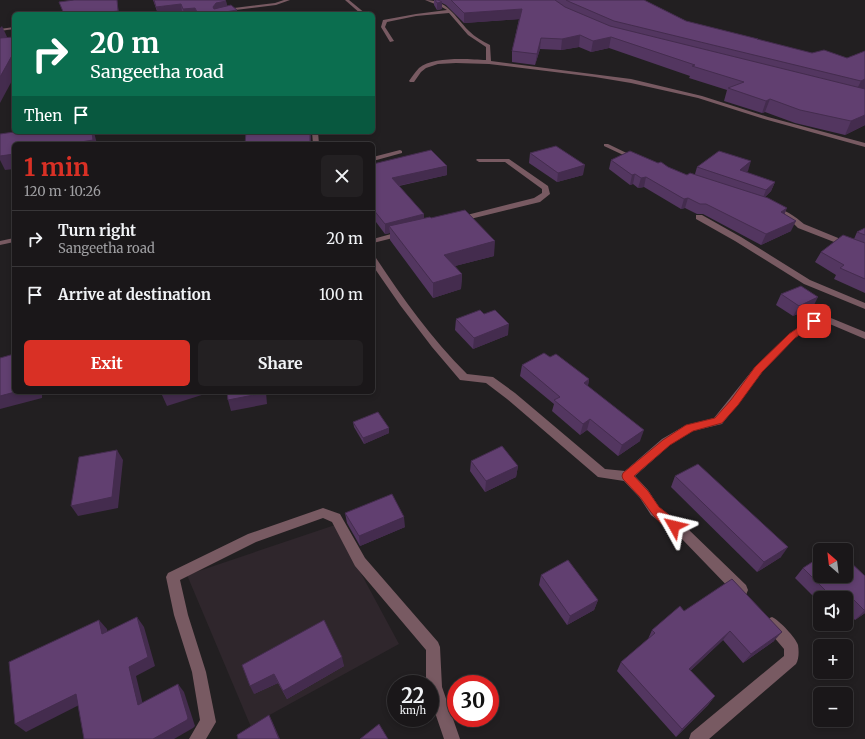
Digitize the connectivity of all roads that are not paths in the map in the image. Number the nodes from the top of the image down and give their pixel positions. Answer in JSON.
{"nodes":[{"id":1,"x":288,"y":0,"type":"edge"},
{"id":2,"x":347,"y":0,"type":"edge"},
{"id":3,"x":427,"y":0,"type":"edge"},
{"id":4,"x":451,"y":11,"type":"junction"},
{"id":5,"x":220,"y":12,"type":"edge"},
{"id":6,"x":362,"y":12,"type":"edge"},
{"id":7,"x":12,"y":28,"type":"edge"},
{"id":8,"x":0,"y":30,"type":"edge"},
{"id":9,"x":392,"y":41,"type":"dead end"},
{"id":10,"x":489,"y":62,"type":"junction"},
{"id":11,"x":412,"y":81,"type":"dead end"},
{"id":12,"x":606,"y":145,"type":"dead end"},
{"id":13,"x":865,"y":145,"type":"edge"},
{"id":14,"x":400,"y":152,"type":"dead end"},
{"id":15,"x":375,"y":158,"type":"edge"},
{"id":16,"x":479,"y":160,"type":"dead end"},
{"id":17,"x":644,"y":162,"type":"edge"},
{"id":18,"x":768,"y":206,"type":"edge"},
{"id":19,"x":699,"y":217,"type":"dead end"},
{"id":20,"x":448,"y":222,"type":"edge"},
{"id":21,"x":410,"y":232,"type":"edge"},
{"id":22,"x":12,"y":240,"type":"edge"},
{"id":23,"x":375,"y":241,"type":"edge"},
{"id":24,"x":0,"y":243,"type":"edge"},
{"id":25,"x":865,"y":252,"type":"edge"},
{"id":26,"x":375,"y":263,"type":"edge"},
{"id":27,"x":865,"y":306,"type":"edge"},
{"id":28,"x":865,"y":325,"type":"edge"},
{"id":29,"x":852,"y":330,"type":"junction"},
{"id":30,"x":865,"y":336,"type":"edge"},
{"id":31,"x":627,"y":476,"type":"junction"},
{"id":32,"x":750,"y":600,"type":"edge"},
{"id":33,"x":764,"y":616,"type":"edge"},
{"id":34,"x":197,"y":739,"type":"edge"},
{"id":35,"x":452,"y":739,"type":"edge"},
{"id":36,"x":697,"y":739,"type":"edge"}],
"edges":[{"from":1,"to":5,"type":"street"},
{"from":2,"to":6,"type":"street"},
{"from":3,"to":4,"type":"street"},
{"from":4,"to":9,"type":"street"},
{"from":4,"to":10,"type":"street"},
{"from":7,"to":8,"type":"street"},
{"from":10,"to":11,"type":"street"},
{"from":10,"to":13,"type":"street"},
{"from":12,"to":17,"type":"street"},
{"from":14,"to":15,"type":"street"},
{"from":16,"to":20,"type":"street"},
{"from":18,"to":25,"type":"street"},
{"from":19,"to":27,"type":"street"},
{"from":21,"to":23,"type":"street"},
{"from":22,"to":24,"type":"street"},
{"from":26,"to":31,"type":"street"},
{"from":28,"to":29,"type":"street"},
{"from":29,"to":30,"type":"street"},
{"from":29,"to":31,"type":"street"},
{"from":31,"to":32,"type":"street"},
{"from":33,"to":36,"type":"street"},
{"from":34,"to":35,"type":"street"}]}
